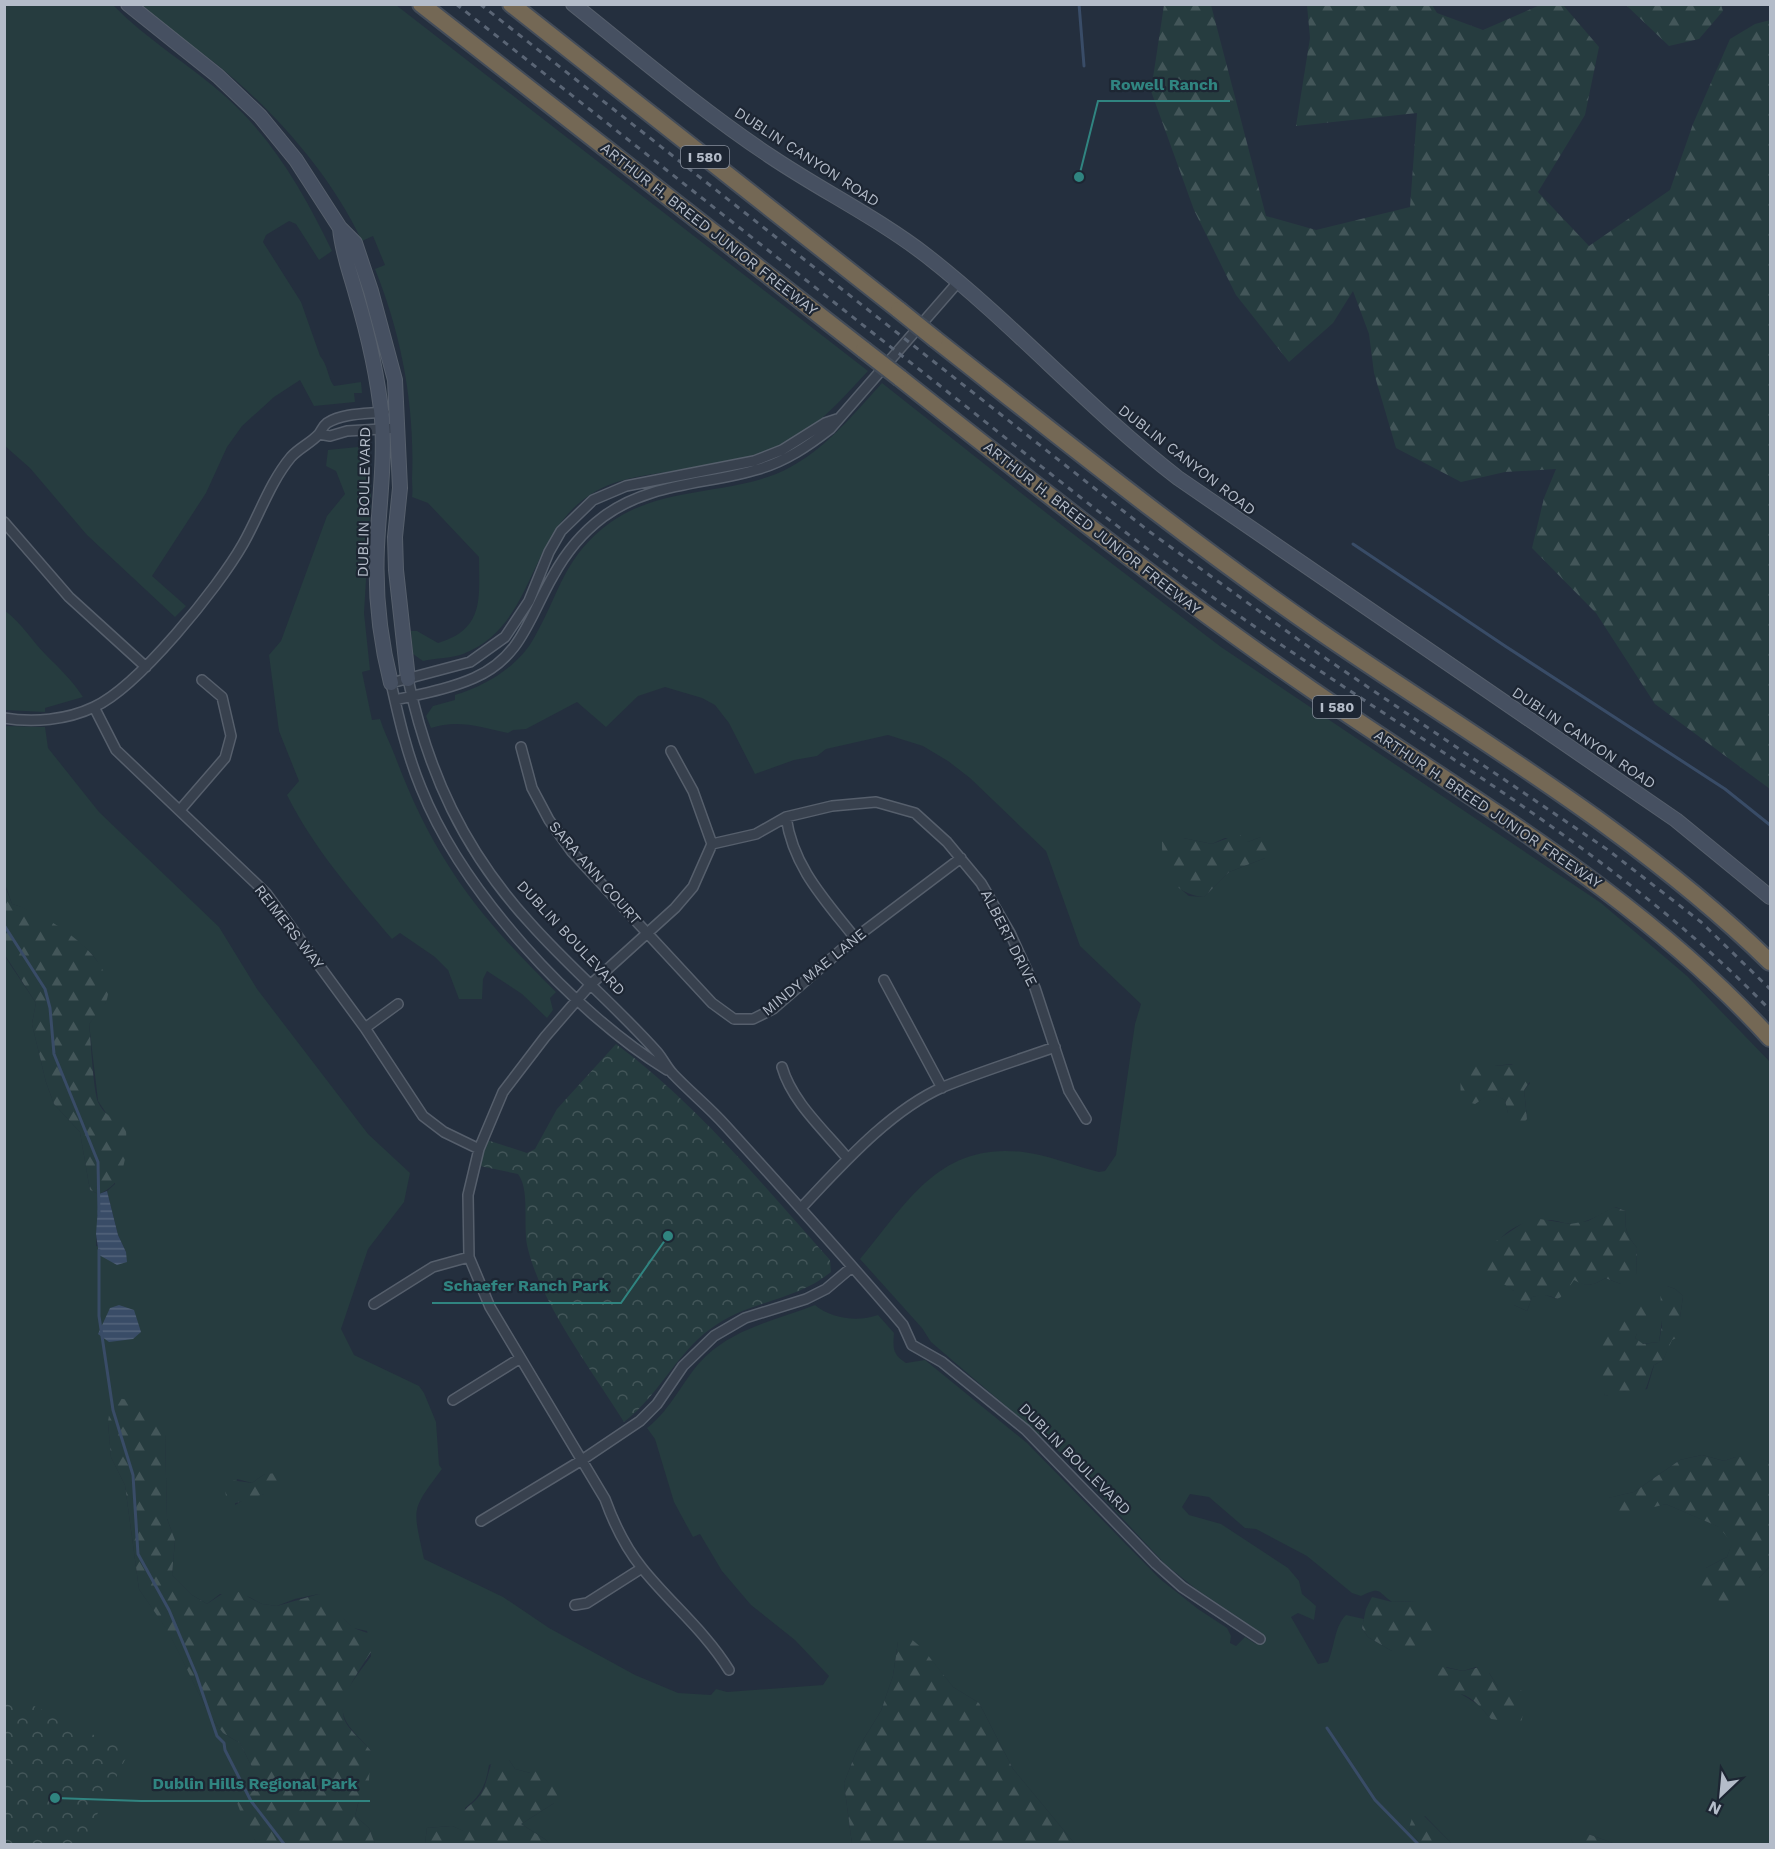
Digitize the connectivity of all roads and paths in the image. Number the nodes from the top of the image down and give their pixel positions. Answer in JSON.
{"nodes":[{"id":1,"x":128,"y":4,"type":"edge"},
{"id":2,"x":422,"y":4,"type":"edge"},
{"id":3,"x":511,"y":4,"type":"edge"},
{"id":4,"x":573,"y":4,"type":"edge"},
{"id":5,"x":340,"y":228,"type":"junction"},
{"id":6,"x":958,"y":281,"type":"junction"},
{"id":7,"x":398,"y":411,"type":"junction"},
{"id":8,"x":381,"y":412,"type":"junction"},
{"id":9,"x":837,"y":419,"type":"junction"},
{"id":10,"x":399,"y":428,"type":"junction"},
{"id":11,"x":382,"y":429,"type":"junction"},
{"id":12,"x":319,"y":434,"type":"junction"},
{"id":13,"x":4,"y":522,"type":"edge"},
{"id":14,"x":146,"y":667,"type":"junction"},
{"id":15,"x":408,"y":679,"type":"junction"},
{"id":16,"x":202,"y":680,"type":"dead end"},
{"id":17,"x":391,"y":683,"type":"junction"},
{"id":18,"x":412,"y":696,"type":"junction"},
{"id":19,"x":395,"y":700,"type":"junction"},
{"id":20,"x":94,"y":707,"type":"junction"},
{"id":21,"x":4,"y":718,"type":"edge"},
{"id":22,"x":520,"y":747,"type":"dead end"},
{"id":23,"x":671,"y":751,"type":"dead end"},
{"id":24,"x":180,"y":810,"type":"junction"},
{"id":25,"x":786,"y":817,"type":"junction"},
{"id":26,"x":712,"y":844,"type":"junction"},
{"id":27,"x":961,"y":858,"type":"junction"},
{"id":28,"x":1770,"y":897,"type":"edge"},
{"id":29,"x":646,"y":932,"type":"junction"},
{"id":30,"x":855,"y":938,"type":"junction"},
{"id":31,"x":1770,"y":962,"type":"edge"},
{"id":32,"x":884,"y":980,"type":"dead end"},
{"id":33,"x":590,"y":986,"type":"junction"},
{"id":34,"x":578,"y":999,"type":"junction"},
{"id":35,"x":398,"y":1004,"type":"dead end"},
{"id":36,"x":365,"y":1028,"type":"junction"},
{"id":37,"x":1770,"y":1038,"type":"edge"},
{"id":38,"x":1055,"y":1047,"type":"junction"},
{"id":39,"x":782,"y":1067,"type":"dead end"},
{"id":40,"x":672,"y":1073,"type":"junction"},
{"id":41,"x":942,"y":1088,"type":"junction"},
{"id":42,"x":1086,"y":1119,"type":"dead end"},
{"id":43,"x":479,"y":1149,"type":"junction"},
{"id":44,"x":848,"y":1159,"type":"junction"},
{"id":45,"x":801,"y":1208,"type":"junction"},
{"id":46,"x":469,"y":1257,"type":"junction"},
{"id":47,"x":852,"y":1267,"type":"junction"},
{"id":48,"x":374,"y":1304,"type":"dead end"},
{"id":49,"x":519,"y":1359,"type":"junction"},
{"id":50,"x":453,"y":1400,"type":"dead end"},
{"id":51,"x":582,"y":1460,"type":"junction"},
{"id":52,"x":481,"y":1521,"type":"dead end"},
{"id":53,"x":642,"y":1568,"type":"junction"},
{"id":54,"x":575,"y":1605,"type":"dead end"},
{"id":55,"x":1260,"y":1639,"type":"dead end"},
{"id":56,"x":729,"y":1670,"type":"dead end"}],
"edges":[{"from":1,"to":5,"type":"main road","name":"DUBLIN BOULEVARD"},
{"from":2,"to":37,"type":"highway","name":"ARTHUR H. BREED JUNIOR FREEWAY","number":"I 580","bridge":true},
{"from":3,"to":31,"type":"highway","number":"I 580","bridge":true},
{"from":4,"to":6,"type":"main road","name":"DUBLIN CANYON ROAD"},
{"from":5,"to":7,"type":"main road","name":"DUBLIN BOULEVARD"},
{"from":5,"to":8,"type":"main road","name":"DUBLIN BOULEVARD"},
{"from":6,"to":9,"type":"street"},
{"from":6,"to":28,"type":"main road","name":"DUBLIN CANYON ROAD"},
{"from":7,"to":8,"type":"street"},
{"from":7,"to":10,"type":"main road","name":"DUBLIN BOULEVARD"},
{"from":8,"to":11,"type":"main road","name":"DUBLIN BOULEVARD"},
{"from":8,"to":12,"type":"street"},
{"from":9,"to":15,"type":"street"},
{"from":9,"to":18,"type":"street"},
{"from":10,"to":11,"type":"street"},
{"from":10,"to":15,"type":"main road","name":"DUBLIN BOULEVARD"},
{"from":11,"to":12,"type":"street"},
{"from":11,"to":17,"type":"main road","name":"DUBLIN BOULEVARD"},
{"from":12,"to":14,"type":"street"},
{"from":13,"to":14,"type":"street"},
{"from":14,"to":20,"type":"street"},
{"from":15,"to":17,"type":"street"},
{"from":15,"to":18,"type":"street","name":"DUBLIN BOULEVARD"},
{"from":16,"to":24,"type":"street"},
{"from":17,"to":19,"type":"street","name":"DUBLIN BOULEVARD"},
{"from":18,"to":19,"type":"street"},
{"from":18,"to":33,"type":"street","name":"DUBLIN BOULEVARD"},
{"from":19,"to":34,"type":"street","name":"DUBLIN BOULEVARD"},
{"from":20,"to":21,"type":"street"},
{"from":20,"to":24,"type":"street","name":"REIMERS WAY"},
{"from":22,"to":29,"type":"street","name":"SARA ANN COURT"},
{"from":23,"to":26,"type":"street"},
{"from":24,"to":36,"type":"street","name":"REIMERS WAY"},
{"from":25,"to":26,"type":"street","name":"ALBERT DRIVE"},
{"from":25,"to":27,"type":"street","name":"ALBERT DRIVE"},
{"from":25,"to":30,"type":"street"},
{"from":26,"to":29,"type":"street"},
{"from":27,"to":30,"type":"street","name":"MINDY MAE LANE"},
{"from":27,"to":38,"type":"street","name":"ALBERT DRIVE"},
{"from":29,"to":30,"type":"street","name":"MINDY MAE LANE"},
{"from":29,"to":33,"type":"street"},
{"from":32,"to":41,"type":"street"},
{"from":33,"to":34,"type":"street"},
{"from":33,"to":40,"type":"street","name":"DUBLIN BOULEVARD"},
{"from":34,"to":40,"type":"street","name":"DUBLIN BOULEVARD"},
{"from":34,"to":43,"type":"street"},
{"from":35,"to":36,"type":"street"},
{"from":36,"to":43,"type":"street","name":"REIMERS WAY"},
{"from":38,"to":41,"type":"street"},
{"from":38,"to":42,"type":"street","name":"ALBERT DRIVE"},
{"from":39,"to":44,"type":"street"},
{"from":40,"to":45,"type":"street","name":"DUBLIN BOULEVARD"},
{"from":41,"to":44,"type":"street"},
{"from":43,"to":46,"type":"street"},
{"from":44,"to":45,"type":"street"},
{"from":45,"to":47,"type":"street","name":"DUBLIN BOULEVARD"},
{"from":46,"to":48,"type":"street"},
{"from":46,"to":49,"type":"street"},
{"from":47,"to":51,"type":"street"},
{"from":47,"to":55,"type":"street","name":"DUBLIN BOULEVARD"},
{"from":49,"to":50,"type":"street"},
{"from":49,"to":51,"type":"street"},
{"from":51,"to":52,"type":"street"},
{"from":51,"to":53,"type":"street"},
{"from":53,"to":54,"type":"street"},
{"from":53,"to":56,"type":"street"}]}
